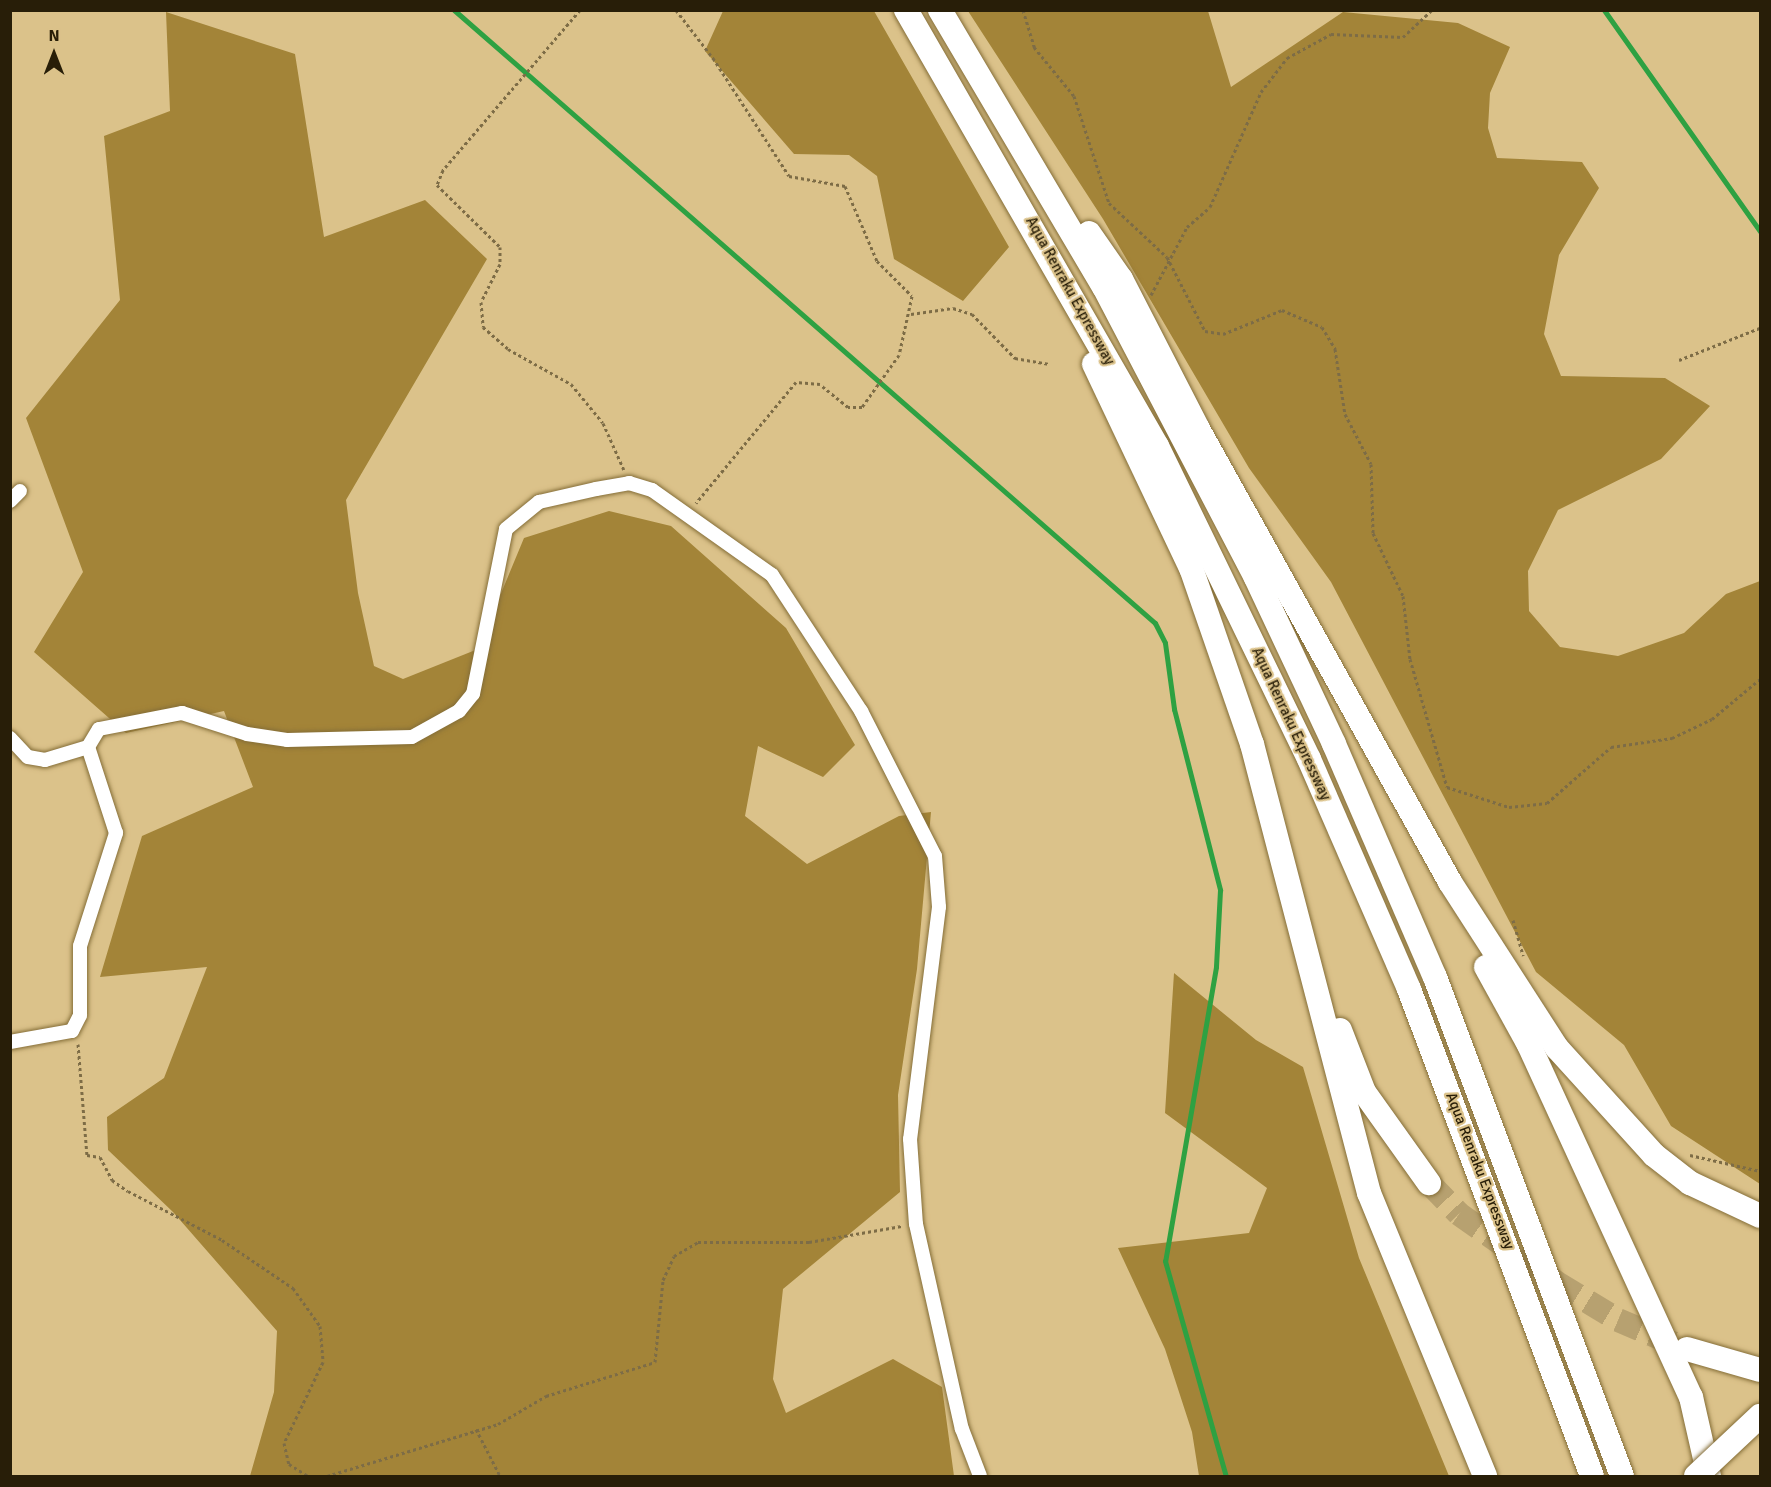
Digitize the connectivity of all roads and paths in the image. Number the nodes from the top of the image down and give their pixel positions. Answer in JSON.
{"nodes":[{"id":1,"x":580,"y":10,"type":"edge"},
{"id":2,"x":676,"y":10,"type":"edge"},
{"id":3,"x":906,"y":10,"type":"edge"},
{"id":4,"x":940,"y":10,"type":"edge"},
{"id":5,"x":1023,"y":10,"type":"edge"},
{"id":6,"x":1432,"y":10,"type":"edge"},
{"id":7,"x":988,"y":89,"type":"junction"},
{"id":8,"x":960,"y":97,"type":"junction"},
{"id":9,"x":1167,"y":257,"type":"junction"},
{"id":10,"x":1150,"y":298,"type":"dead end"},
{"id":11,"x":911,"y":314,"type":"junction"},
{"id":12,"x":1761,"y":328,"type":"edge"},
{"id":13,"x":1679,"y":360,"type":"dead end"},
{"id":14,"x":1049,"y":364,"type":"dead end"},
{"id":15,"x":629,"y":483,"type":"junction"},
{"id":16,"x":687,"y":513,"type":"junction"},
{"id":17,"x":1761,"y":679,"type":"edge"},
{"id":18,"x":10,"y":738,"type":"edge"},
{"id":19,"x":88,"y":747,"type":"junction"},
{"id":20,"x":1449,"y":882,"type":"junction"},
{"id":21,"x":1514,"y":920,"type":"dead end"},
{"id":22,"x":1299,"y":929,"type":"junction"},
{"id":23,"x":1526,"y":968,"type":"dead end"},
{"id":24,"x":72,"y":1031,"type":"junction"},
{"id":25,"x":10,"y":1042,"type":"edge"},
{"id":26,"x":1680,"y":1150,"type":"dead end"},
{"id":27,"x":1761,"y":1171,"type":"edge"},
{"id":28,"x":1428,"y":1183,"type":"tunnel mouth"},
{"id":29,"x":1761,"y":1216,"type":"edge"},
{"id":30,"x":916,"y":1224,"type":"junction"},
{"id":31,"x":1687,"y":1349,"type":"tunnel mouth"},
{"id":32,"x":1761,"y":1370,"type":"edge"},
{"id":33,"x":1761,"y":1416,"type":"edge"},
{"id":34,"x":476,"y":1429,"type":"junction"},
{"id":35,"x":308,"y":1476,"type":"edge"},
{"id":36,"x":327,"y":1476,"type":"edge"},
{"id":37,"x":500,"y":1476,"type":"edge"},
{"id":38,"x":980,"y":1476,"type":"edge"},
{"id":39,"x":1485,"y":1476,"type":"edge"},
{"id":40,"x":1592,"y":1476,"type":"edge"},
{"id":41,"x":1622,"y":1476,"type":"edge"},
{"id":42,"x":1696,"y":1476,"type":"edge"},
{"id":43,"x":1710,"y":1476,"type":"edge"}],
"edges":[{"from":1,"to":15,"type":"path"},
{"from":2,"to":11,"type":"path"},
{"from":3,"to":8,"type":"highway","name":"Aqua Renraku Expressway"},
{"from":4,"to":7,"type":"highway","name":"Aqua Renraku Expressway"},
{"from":5,"to":9,"type":"path"},
{"from":6,"to":9,"type":"path"},
{"from":7,"to":20,"type":"highway"},
{"from":7,"to":41,"type":"highway","name":"Aqua Renraku Expressway"},
{"from":8,"to":22,"type":"highway"},
{"from":8,"to":40,"type":"highway","name":"Aqua Renraku Expressway"},
{"from":9,"to":10,"type":"path"},
{"from":9,"to":17,"type":"path"},
{"from":11,"to":14,"type":"path"},
{"from":11,"to":16,"type":"path"},
{"from":12,"to":13,"type":"path"},
{"from":15,"to":16,"type":"street"},
{"from":15,"to":19,"type":"street"},
{"from":16,"to":30,"type":"street"},
{"from":18,"to":19,"type":"street"},
{"from":19,"to":24,"type":"street"},
{"from":20,"to":29,"type":"highway"},
{"from":20,"to":43,"type":"highway"},
{"from":21,"to":23,"type":"path"},
{"from":22,"to":28,"type":"highway"},
{"from":22,"to":39,"type":"highway"},
{"from":24,"to":25,"type":"street"},
{"from":24,"to":35,"type":"path"},
{"from":26,"to":27,"type":"path"},
{"from":30,"to":34,"type":"path"},
{"from":30,"to":38,"type":"street"},
{"from":31,"to":32,"type":"highway"},
{"from":33,"to":42,"type":"highway","bridge":true},
{"from":34,"to":36,"type":"path"},
{"from":34,"to":37,"type":"path"}]}
